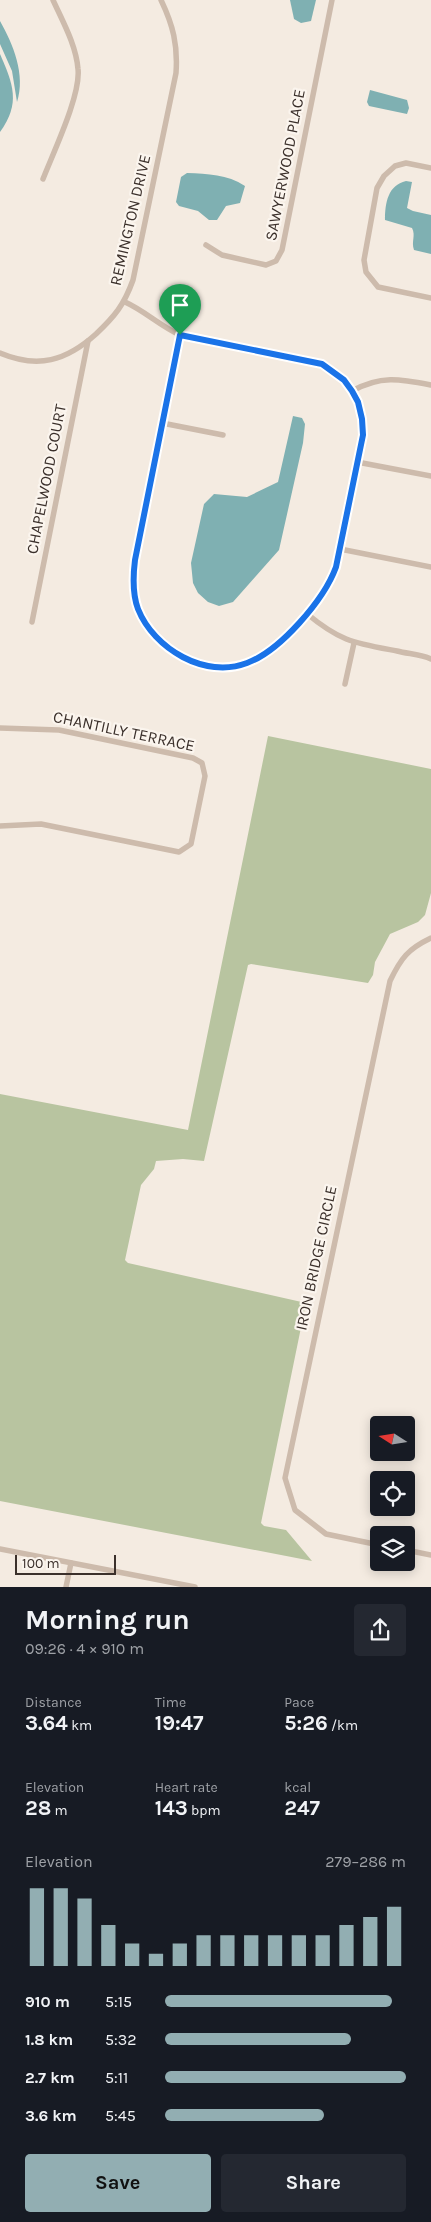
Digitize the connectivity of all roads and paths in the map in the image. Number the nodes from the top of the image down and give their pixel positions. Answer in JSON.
{"nodes":[{"id":1,"x":53,"y":0,"type":"edge"},
{"id":2,"x":160,"y":0,"type":"edge"},
{"id":3,"x":332,"y":0,"type":"edge"},
{"id":4,"x":431,"y":168,"type":"edge"},
{"id":5,"x":43,"y":179,"type":"dead end"},
{"id":6,"x":206,"y":245,"type":"dead end"},
{"id":7,"x":431,"y":298,"type":"edge"},
{"id":8,"x":125,"y":302,"type":"junction"},
{"id":9,"x":180,"y":335,"type":"junction"},
{"id":10,"x":88,"y":341,"type":"junction"},
{"id":11,"x":0,"y":353,"type":"edge"},
{"id":12,"x":431,"y":385,"type":"edge"},
{"id":13,"x":352,"y":391,"type":"junction"},
{"id":14,"x":162,"y":423,"type":"junction"},
{"id":15,"x":224,"y":435,"type":"dead end"},
{"id":16,"x":357,"y":462,"type":"junction"},
{"id":17,"x":431,"y":476,"type":"edge"},
{"id":18,"x":340,"y":549,"type":"junction"},
{"id":19,"x":431,"y":567,"type":"edge"},
{"id":20,"x":306,"y":613,"type":"junction"},
{"id":21,"x":32,"y":622,"type":"dead end"},
{"id":22,"x":354,"y":643,"type":"junction"},
{"id":23,"x":431,"y":659,"type":"edge"},
{"id":24,"x":345,"y":684,"type":"dead end"},
{"id":25,"x":0,"y":728,"type":"edge"},
{"id":26,"x":0,"y":826,"type":"edge"},
{"id":27,"x":431,"y":938,"type":"edge"},
{"id":28,"x":370,"y":1542,"type":"edge"},
{"id":29,"x":0,"y":1549,"type":"edge"},
{"id":30,"x":415,"y":1551,"type":"edge"},
{"id":31,"x":431,"y":1554,"type":"edge"},
{"id":32,"x":70,"y":1563,"type":"junction"},
{"id":33,"x":158,"y":1584,"type":"edge"},
{"id":34,"x":66,"y":1587,"type":"edge"},
{"id":35,"x":194,"y":1587,"type":"edge"}],
"edges":[{"from":1,"to":5,"type":"street"},
{"from":2,"to":8,"type":"street","name":"REMINGTON DRIVE"},
{"from":3,"to":6,"type":"street","name":"SAWYERWOOD PLACE"},
{"from":4,"to":7,"type":"street"},
{"from":8,"to":9,"type":"street"},
{"from":8,"to":10,"type":"street","name":"REMINGTON DRIVE"},
{"from":9,"to":13,"type":"street"},
{"from":9,"to":14,"type":"street"},
{"from":10,"to":11,"type":"street","name":"REMINGTON DRIVE"},
{"from":10,"to":21,"type":"street","name":"CHAPELWOOD COURT"},
{"from":12,"to":13,"type":"street"},
{"from":13,"to":16,"type":"street"},
{"from":14,"to":15,"type":"street"},
{"from":14,"to":20,"type":"street"},
{"from":16,"to":17,"type":"street"},
{"from":16,"to":18,"type":"street"},
{"from":18,"to":19,"type":"street"},
{"from":18,"to":20,"type":"street"},
{"from":20,"to":22,"type":"street"},
{"from":22,"to":23,"type":"street"},
{"from":22,"to":24,"type":"street"},
{"from":25,"to":26,"type":"street","name":"CHANTILLY TERRACE"},
{"from":27,"to":28,"type":"street","name":"IRON BRIDGE CIRCLE"},
{"from":29,"to":32,"type":"street"},
{"from":30,"to":31,"type":"street"},
{"from":32,"to":33,"type":"street"},
{"from":32,"to":34,"type":"street"},
{"from":33,"to":35,"type":"street"}]}
